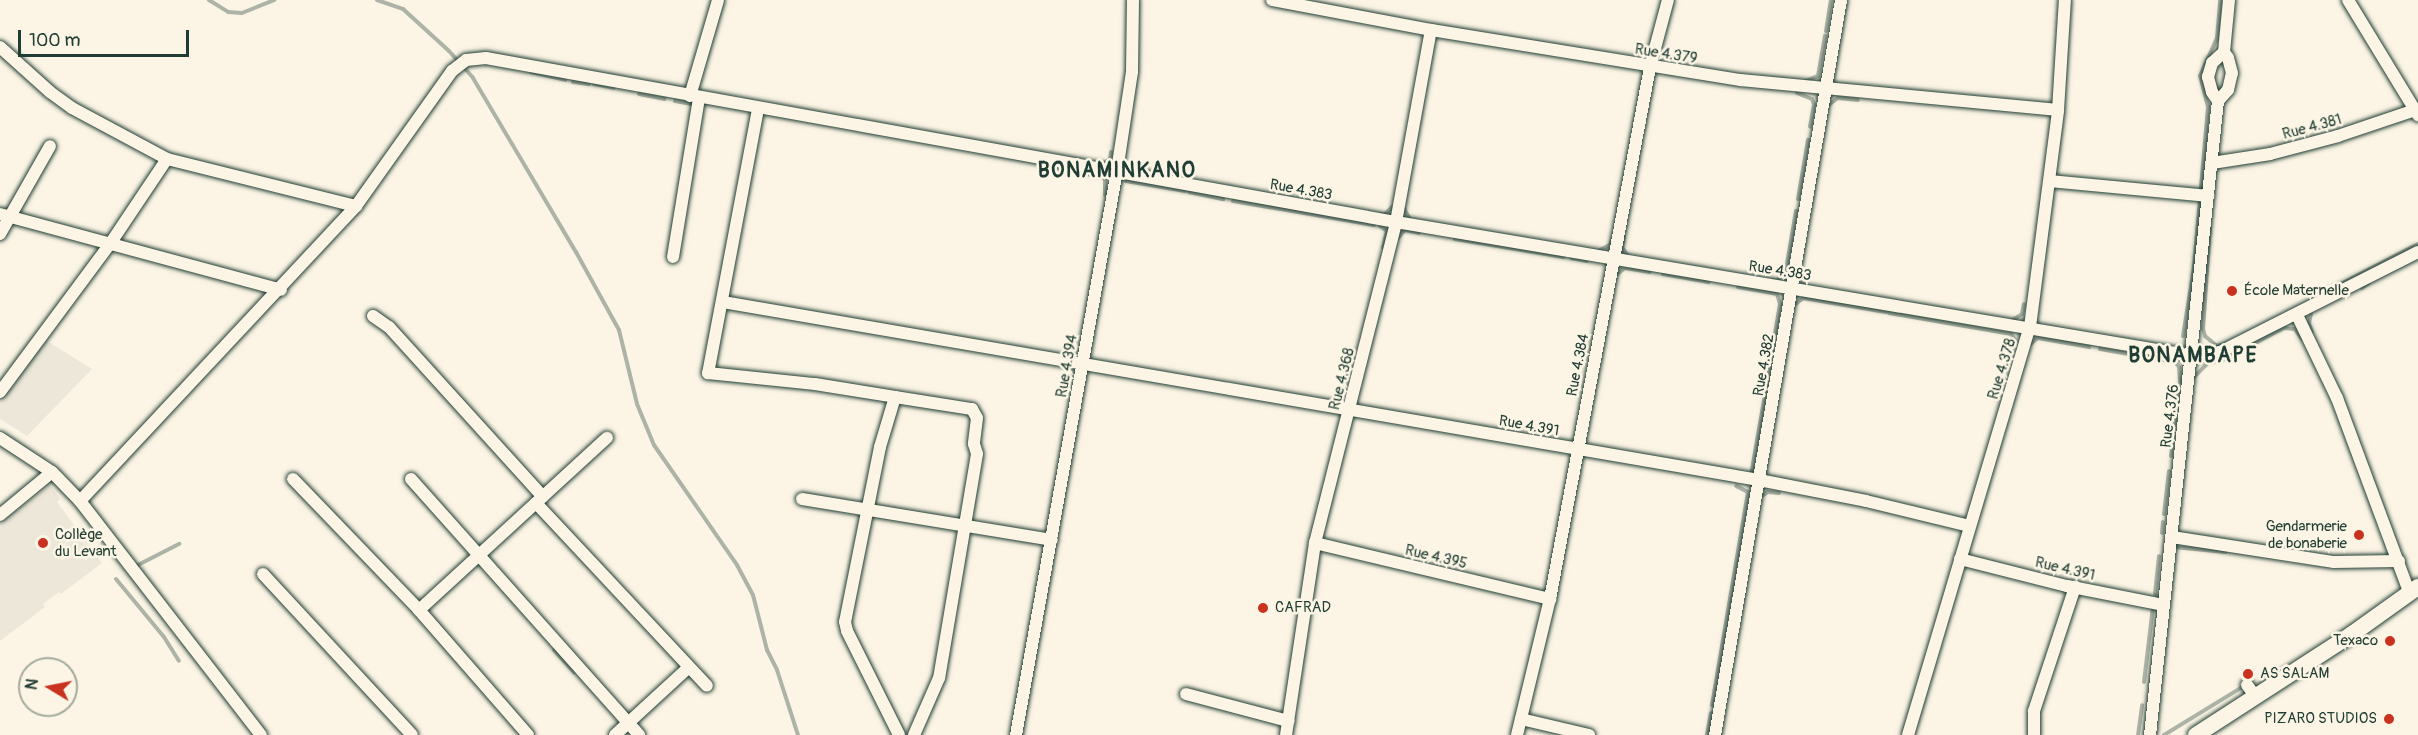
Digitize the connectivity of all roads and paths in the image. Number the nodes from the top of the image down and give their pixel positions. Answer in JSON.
{"nodes":[{"id":1,"x":718,"y":0,"type":"edge"},
{"id":2,"x":1133,"y":0,"type":"edge"},
{"id":3,"x":1272,"y":0,"type":"edge"},
{"id":4,"x":1668,"y":0,"type":"edge"},
{"id":5,"x":1841,"y":0,"type":"edge"},
{"id":6,"x":2065,"y":0,"type":"edge"},
{"id":7,"x":2229,"y":0,"type":"edge"},
{"id":8,"x":2348,"y":0,"type":"edge"},
{"id":9,"x":1431,"y":30,"type":"junction"},
{"id":10,"x":0,"y":47,"type":"edge"},
{"id":11,"x":2224,"y":52,"type":"junction"},
{"id":12,"x":1650,"y":67,"type":"junction"},
{"id":13,"x":1825,"y":90,"type":"junction"},
{"id":14,"x":694,"y":97,"type":"junction"},
{"id":15,"x":2218,"y":101,"type":"junction"},
{"id":16,"x":758,"y":109,"type":"junction"},
{"id":17,"x":2058,"y":111,"type":"junction"},
{"id":18,"x":2417,"y":112,"type":"edge"},
{"id":19,"x":50,"y":146,"type":"dead end"},
{"id":20,"x":167,"y":159,"type":"junction"},
{"id":21,"x":2212,"y":163,"type":"junction"},
{"id":22,"x":1117,"y":171,"type":"junction"},
{"id":23,"x":2050,"y":181,"type":"junction"},
{"id":24,"x":2208,"y":196,"type":"junction"},
{"id":25,"x":357,"y":206,"type":"junction"},
{"id":26,"x":5,"y":215,"type":"edge"},
{"id":27,"x":1396,"y":222,"type":"junction"},
{"id":28,"x":0,"y":234,"type":"edge"},
{"id":29,"x":110,"y":244,"type":"junction"},
{"id":30,"x":2418,"y":252,"type":"edge"},
{"id":31,"x":673,"y":257,"type":"dead end"},
{"id":32,"x":1614,"y":258,"type":"junction"},
{"id":33,"x":1792,"y":288,"type":"junction"},
{"id":34,"x":281,"y":290,"type":"junction"},
{"id":35,"x":723,"y":302,"type":"junction"},
{"id":36,"x":2297,"y":315,"type":"junction"},
{"id":37,"x":373,"y":316,"type":"dead end"},
{"id":38,"x":2030,"y":327,"type":"junction"},
{"id":39,"x":2193,"y":356,"type":"junction"},
{"id":40,"x":1083,"y":362,"type":"junction"},
{"id":41,"x":0,"y":392,"type":"edge"},
{"id":42,"x":895,"y":397,"type":"junction"},
{"id":43,"x":1350,"y":411,"type":"junction"},
{"id":44,"x":0,"y":438,"type":"edge"},
{"id":45,"x":607,"y":438,"type":"dead end"},
{"id":46,"x":1577,"y":450,"type":"junction"},
{"id":47,"x":52,"y":472,"type":"junction"},
{"id":48,"x":293,"y":479,"type":"dead end"},
{"id":49,"x":411,"y":479,"type":"dead end"},
{"id":50,"x":1759,"y":480,"type":"junction"},
{"id":51,"x":802,"y":499,"type":"dead end"},
{"id":52,"x":539,"y":500,"type":"junction"},
{"id":53,"x":80,"y":501,"type":"junction"},
{"id":54,"x":867,"y":510,"type":"junction"},
{"id":55,"x":0,"y":515,"type":"edge"},
{"id":56,"x":965,"y":526,"type":"junction"},
{"id":57,"x":1969,"y":526,"type":"junction"},
{"id":58,"x":2172,"y":537,"type":"junction"},
{"id":59,"x":1052,"y":540,"type":"junction"},
{"id":60,"x":1315,"y":543,"type":"junction"},
{"id":61,"x":480,"y":554,"type":"junction"},
{"id":62,"x":1960,"y":559,"type":"junction"},
{"id":63,"x":2399,"y":561,"type":"junction"},
{"id":64,"x":263,"y":574,"type":"dead end"},
{"id":65,"x":2075,"y":587,"type":"junction"},
{"id":66,"x":2414,"y":590,"type":"edge"},
{"id":67,"x":1550,"y":599,"type":"junction"},
{"id":68,"x":2164,"y":605,"type":"junction"},
{"id":69,"x":419,"y":610,"type":"junction"},
{"id":70,"x":689,"y":667,"type":"junction"},
{"id":71,"x":707,"y":686,"type":"dead end"},
{"id":72,"x":1186,"y":694,"type":"dead end"},
{"id":73,"x":1521,"y":719,"type":"junction"},
{"id":74,"x":1288,"y":721,"type":"junction"},
{"id":75,"x":628,"y":722,"type":"junction"},
{"id":76,"x":261,"y":735,"type":"edge"},
{"id":77,"x":412,"y":735,"type":"edge"},
{"id":78,"x":528,"y":735,"type":"edge"},
{"id":79,"x":615,"y":735,"type":"edge"},
{"id":80,"x":639,"y":735,"type":"edge"},
{"id":81,"x":899,"y":735,"type":"edge"},
{"id":82,"x":914,"y":735,"type":"edge"},
{"id":83,"x":1016,"y":735,"type":"edge"},
{"id":84,"x":1286,"y":735,"type":"edge"},
{"id":85,"x":1517,"y":735,"type":"edge"},
{"id":86,"x":1589,"y":735,"type":"edge"},
{"id":87,"x":1715,"y":735,"type":"edge"},
{"id":88,"x":1908,"y":735,"type":"edge"},
{"id":89,"x":2034,"y":735,"type":"edge"},
{"id":90,"x":2150,"y":735,"type":"edge"},
{"id":91,"x":2196,"y":735,"type":"edge"}],
"edges":[{"from":1,"to":14,"type":"street"},
{"from":2,"to":22,"type":"street","name":"Rue 4.394"},
{"from":3,"to":9,"type":"street","name":"Rue 4.379"},
{"from":4,"to":12,"type":"street","name":"Rue 4.384"},
{"from":5,"to":13,"type":"street","name":"Rue 4.382"},
{"from":6,"to":17,"type":"street","name":"Rue 4.378"},
{"from":7,"to":11,"type":"street"},
{"from":8,"to":18,"type":"street"},
{"from":9,"to":12,"type":"street","name":"Rue 4.379"},
{"from":9,"to":27,"type":"street","name":"Rue 4.368"},
{"from":10,"to":20,"type":"street"},
{"from":11,"to":15,"type":"street"},
{"from":11,"to":15,"type":"street"},
{"from":12,"to":13,"type":"street","name":"Rue 4.379"},
{"from":12,"to":32,"type":"street","name":"Rue 4.384"},
{"from":13,"to":17,"type":"street","name":"Rue 4.379"},
{"from":13,"to":33,"type":"street","name":"Rue 4.382"},
{"from":14,"to":16,"type":"street","name":"Rue 4.383"},
{"from":14,"to":25,"type":"street","name":"Rue 4.383"},
{"from":14,"to":31,"type":"street"},
{"from":15,"to":21,"type":"street","name":"Rue 4.376"},
{"from":16,"to":22,"type":"street","name":"Rue 4.383"},
{"from":16,"to":35,"type":"street"},
{"from":17,"to":23,"type":"street","name":"Rue 4.378"},
{"from":18,"to":21,"type":"street","name":"Rue 4.381"},
{"from":19,"to":26,"type":"street"},
{"from":20,"to":25,"type":"street"},
{"from":20,"to":29,"type":"street"},
{"from":21,"to":24,"type":"street","name":"Rue 4.376"},
{"from":22,"to":27,"type":"street","name":"Rue 4.383"},
{"from":22,"to":40,"type":"street","name":"Rue 4.394"},
{"from":23,"to":24,"type":"street"},
{"from":23,"to":38,"type":"street","name":"Rue 4.378"},
{"from":24,"to":39,"type":"street","name":"Rue 4.376"},
{"from":25,"to":34,"type":"street"},
{"from":26,"to":28,"type":"street"},
{"from":26,"to":29,"type":"street"},
{"from":27,"to":32,"type":"street","name":"Rue 4.383"},
{"from":27,"to":43,"type":"street","name":"Rue 4.368"},
{"from":29,"to":34,"type":"street"},
{"from":29,"to":41,"type":"street"},
{"from":30,"to":36,"type":"street","name":"Rue 4.383"},
{"from":32,"to":33,"type":"street","name":"Rue 4.383"},
{"from":32,"to":46,"type":"street","name":"Rue 4.384"},
{"from":33,"to":38,"type":"street","name":"Rue 4.383"},
{"from":33,"to":50,"type":"street","name":"Rue 4.382"},
{"from":34,"to":53,"type":"street"},
{"from":35,"to":40,"type":"street","name":"Rue 4.391"},
{"from":35,"to":42,"type":"street"},
{"from":36,"to":39,"type":"street","name":"Rue 4.383"},
{"from":36,"to":63,"type":"street"},
{"from":37,"to":52,"type":"street"},
{"from":38,"to":39,"type":"street","name":"Rue 4.383"},
{"from":38,"to":57,"type":"street","name":"Rue 4.378"},
{"from":39,"to":58,"type":"street","name":"Rue 4.376"},
{"from":40,"to":43,"type":"street","name":"Rue 4.391"},
{"from":40,"to":59,"type":"street","name":"Rue 4.394"},
{"from":42,"to":54,"type":"street"},
{"from":42,"to":56,"type":"street"},
{"from":43,"to":46,"type":"street","name":"Rue 4.391"},
{"from":43,"to":60,"type":"street","name":"Rue 4.368"},
{"from":44,"to":47,"type":"street"},
{"from":45,"to":52,"type":"street"},
{"from":46,"to":50,"type":"street","name":"Rue 4.391"},
{"from":46,"to":67,"type":"street","name":"Rue 4.384"},
{"from":47,"to":53,"type":"street"},
{"from":47,"to":55,"type":"street"},
{"from":48,"to":69,"type":"street"},
{"from":49,"to":61,"type":"street"},
{"from":50,"to":57,"type":"street","name":"Rue 4.391"},
{"from":50,"to":87,"type":"street","name":"Rue 4.382"},
{"from":51,"to":54,"type":"street"},
{"from":52,"to":61,"type":"street"},
{"from":52,"to":70,"type":"street"},
{"from":53,"to":76,"type":"street"},
{"from":54,"to":56,"type":"street"},
{"from":54,"to":81,"type":"street"},
{"from":56,"to":59,"type":"street"},
{"from":56,"to":82,"type":"street"},
{"from":57,"to":62,"type":"street","name":"Rue 4.378"},
{"from":58,"to":63,"type":"street"},
{"from":58,"to":68,"type":"street","name":"Rue 4.376"},
{"from":59,"to":83,"type":"street","name":"Rue 4.394"},
{"from":60,"to":67,"type":"street","name":"Rue 4.395"},
{"from":60,"to":74,"type":"street","name":"Rue 4.368"},
{"from":61,"to":69,"type":"street"},
{"from":61,"to":75,"type":"street"},
{"from":62,"to":65,"type":"street","name":"Rue 4.391"},
{"from":62,"to":88,"type":"street","name":"Rue 4.378"},
{"from":63,"to":66,"type":"street"},
{"from":64,"to":77,"type":"street"},
{"from":65,"to":68,"type":"street","name":"Rue 4.391"},
{"from":65,"to":89,"type":"street"},
{"from":66,"to":91,"type":"main road"},
{"from":67,"to":73,"type":"street","name":"Rue 4.384"},
{"from":68,"to":90,"type":"street","name":"Rue 4.376"},
{"from":69,"to":78,"type":"street"},
{"from":70,"to":71,"type":"street"},
{"from":70,"to":75,"type":"street"},
{"from":72,"to":74,"type":"street"},
{"from":73,"to":85,"type":"street","name":"Rue 4.384"},
{"from":73,"to":86,"type":"street"},
{"from":74,"to":84,"type":"street","name":"Rue 4.368"},
{"from":75,"to":79,"type":"street"},
{"from":75,"to":80,"type":"street"}]}
